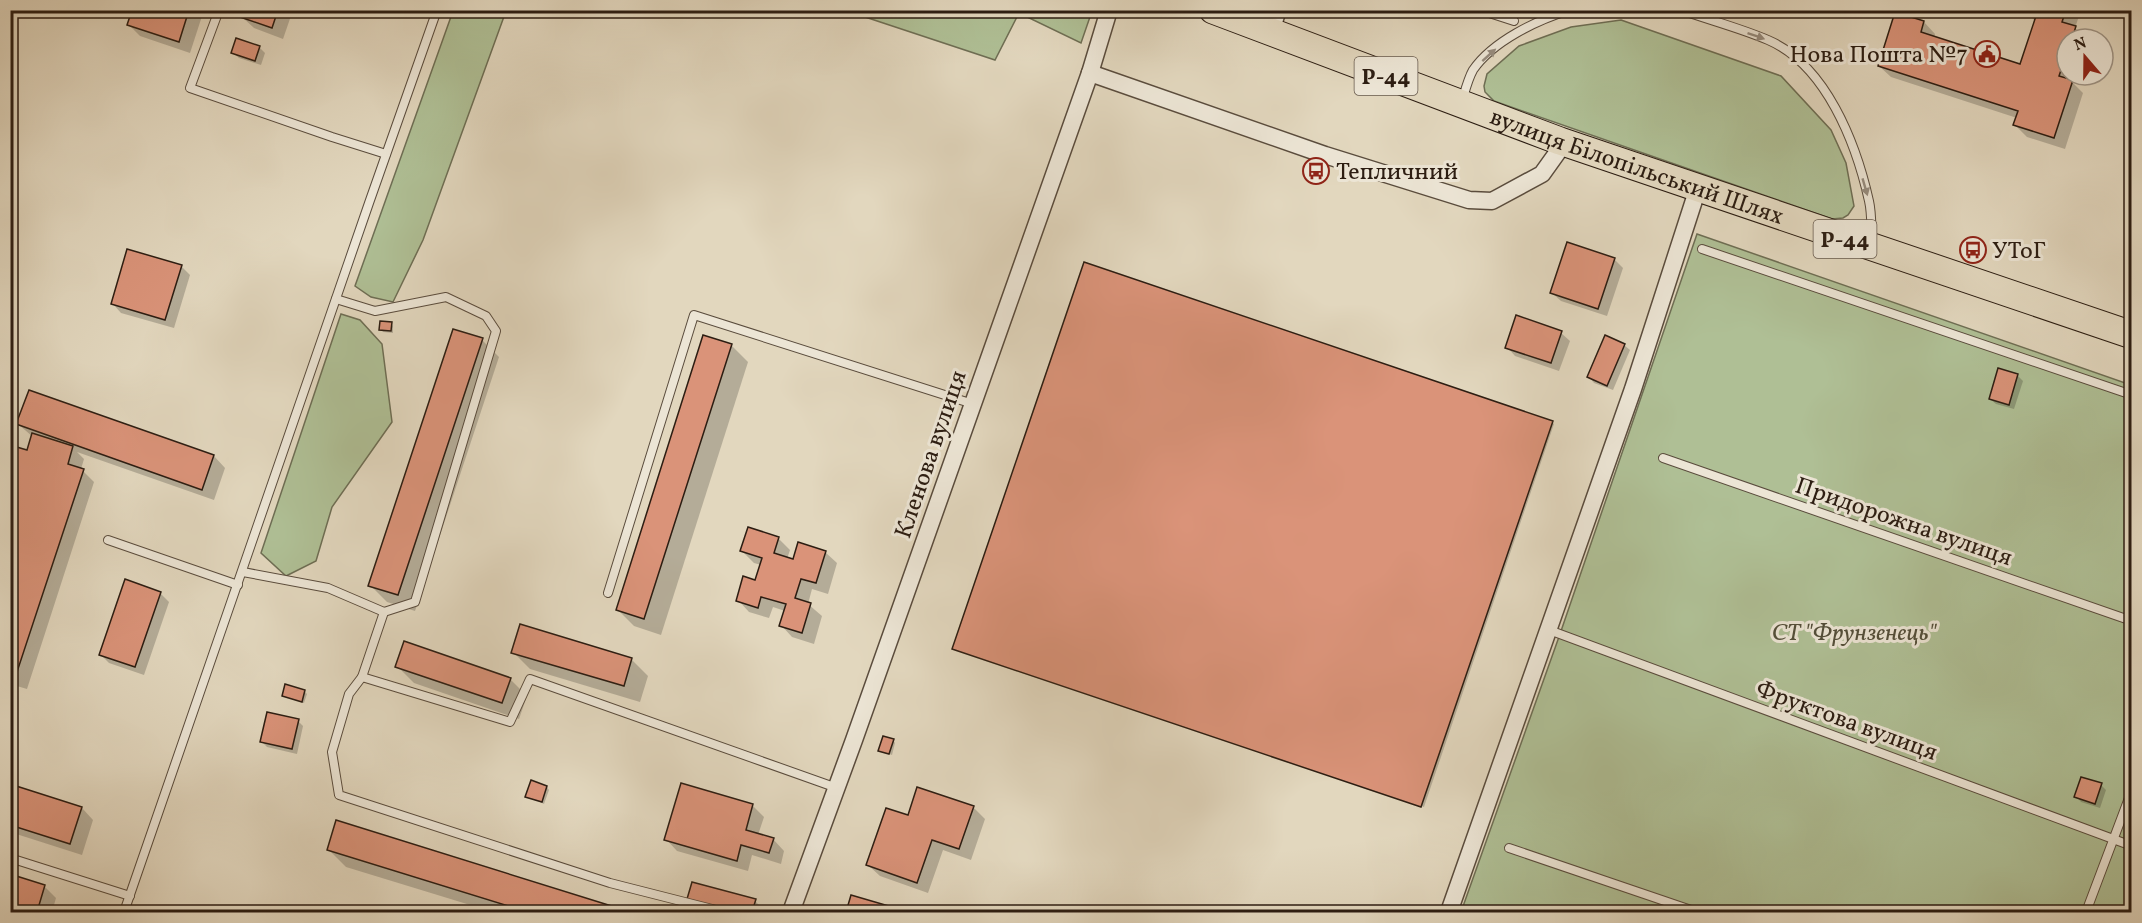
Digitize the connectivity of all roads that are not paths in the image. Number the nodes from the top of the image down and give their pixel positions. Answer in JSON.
{"nodes":[{"id":1,"x":219,"y":10,"type":"edge"},
{"id":2,"x":437,"y":10,"type":"edge"},
{"id":3,"x":1109,"y":10,"type":"edge"},
{"id":4,"x":1213,"y":10,"type":"edge"},
{"id":5,"x":1480,"y":10,"type":"edge"},
{"id":6,"x":1518,"y":10,"type":"edge"},
{"id":7,"x":1570,"y":10,"type":"edge"},
{"id":8,"x":1681,"y":10,"type":"edge"},
{"id":9,"x":1514,"y":21,"type":"junction"},
{"id":10,"x":1274,"y":22,"type":"edge"},
{"id":11,"x":1521,"y":31,"type":"junction"},
{"id":12,"x":1090,"y":73,"type":"junction"},
{"id":13,"x":1461,"y":104,"type":"junction"},
{"id":14,"x":1560,"y":141,"type":"junction"},
{"id":15,"x":386,"y":154,"type":"junction"},
{"id":16,"x":1698,"y":188,"type":"junction"},
{"id":17,"x":1872,"y":248,"type":"junction"},
{"id":18,"x":1702,"y":249,"type":"dead end"},
{"id":19,"x":336,"y":299,"type":"junction"},
{"id":20,"x":2132,"y":335,"type":"edge"},
{"id":21,"x":2132,"y":395,"type":"edge"},
{"id":22,"x":973,"y":404,"type":"junction"},
{"id":23,"x":1663,"y":458,"type":"dead end"},
{"id":24,"x":108,"y":540,"type":"dead end"},
{"id":25,"x":243,"y":572,"type":"junction"},
{"id":26,"x":238,"y":585,"type":"junction"},
{"id":27,"x":608,"y":593,"type":"dead end"},
{"id":28,"x":384,"y":612,"type":"junction"},
{"id":29,"x":2132,"y":621,"type":"edge"},
{"id":30,"x":1549,"y":630,"type":"junction"},
{"id":31,"x":362,"y":677,"type":"junction"},
{"id":32,"x":837,"y":788,"type":"junction"},
{"id":33,"x":2132,"y":790,"type":"edge"},
{"id":34,"x":2115,"y":840,"type":"junction"},
{"id":35,"x":2132,"y":846,"type":"edge"},
{"id":36,"x":1509,"y":848,"type":"dead end"},
{"id":37,"x":10,"y":858,"type":"edge"},
{"id":38,"x":130,"y":896,"type":"junction"},
{"id":39,"x":124,"y":912,"type":"edge"},
{"id":40,"x":724,"y":912,"type":"edge"},
{"id":41,"x":791,"y":912,"type":"edge"},
{"id":42,"x":1449,"y":912,"type":"edge"},
{"id":43,"x":1697,"y":912,"type":"edge"},
{"id":44,"x":2086,"y":912,"type":"edge"}],
"edges":[{"from":1,"to":15,"type":"lane"},
{"from":2,"to":15,"type":"lane"},
{"from":3,"to":12,"type":"street","name":"Кленова вулиця"},
{"from":4,"to":10,"type":"main road","name":"вулиця Білопільський Шлях","number":"Р-44"},
{"from":5,"to":9,"type":"lane"},
{"from":6,"to":9,"type":"lane"},
{"from":7,"to":11,"type":"lane"},
{"from":8,"to":17,"type":"lane","one_way":true},
{"from":9,"to":11,"type":"lane"},
{"from":10,"to":13,"type":"main road","name":"вулиця Білопільський Шлях","number":"Р-44"},
{"from":13,"to":11,"type":"lane","one_way":true},
{"from":12,"to":14,"type":"street"},
{"from":12,"to":22,"type":"street","name":"Кленова вулиця"},
{"from":13,"to":14,"type":"main road","name":"вулиця Білопільський Шлях","number":"Р-44"},
{"from":14,"to":16,"type":"main road","name":"вулиця Білопільський Шлях","number":"Р-44"},
{"from":15,"to":19,"type":"lane"},
{"from":16,"to":17,"type":"main road","name":"вулиця Білопільський Шлях","number":"Р-44"},
{"from":16,"to":30,"type":"street"},
{"from":17,"to":20,"type":"main road","name":"вулиця Білопільський Шлях","number":"Р-44"},
{"from":18,"to":21,"type":"lane"},
{"from":19,"to":25,"type":"lane"},
{"from":19,"to":28,"type":"lane"},
{"from":22,"to":27,"type":"lane"},
{"from":22,"to":32,"type":"street","name":"Кленова вулиця"},
{"from":23,"to":29,"type":"lane","name":"Придорожна вулиця"},
{"from":24,"to":26,"type":"lane"},
{"from":25,"to":26,"type":"lane"},
{"from":25,"to":28,"type":"lane"},
{"from":26,"to":38,"type":"lane"},
{"from":28,"to":31,"type":"lane"},
{"from":30,"to":34,"type":"lane","name":"Фруктова вулиця"},
{"from":30,"to":42,"type":"street"},
{"from":31,"to":32,"type":"lane"},
{"from":31,"to":40,"type":"lane"},
{"from":32,"to":41,"type":"street","name":"Кленова вулиця"},
{"from":33,"to":34,"type":"lane"},
{"from":34,"to":35,"type":"lane","name":"Фруктова вулиця"},
{"from":34,"to":44,"type":"lane"},
{"from":36,"to":43,"type":"lane"},
{"from":37,"to":38,"type":"lane"},
{"from":38,"to":39,"type":"lane"}]}
